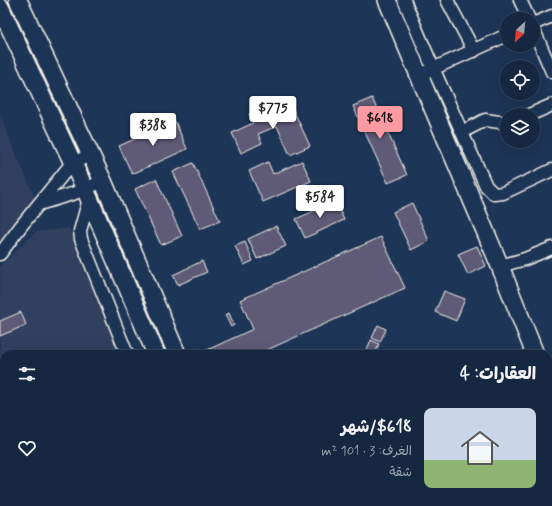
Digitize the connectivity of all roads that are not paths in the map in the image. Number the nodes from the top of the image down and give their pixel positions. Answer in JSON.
{"nodes":[{"id":1,"x":18,"y":0,"type":"edge"},
{"id":2,"x":387,"y":0,"type":"edge"},
{"id":3,"x":404,"y":0,"type":"edge"},
{"id":4,"x":447,"y":0,"type":"edge"},
{"id":5,"x":520,"y":0,"type":"edge"},
{"id":6,"x":0,"y":7,"type":"edge"},
{"id":7,"x":526,"y":12,"type":"edge"},
{"id":8,"x":552,"y":16,"type":"edge"},
{"id":9,"x":540,"y":21,"type":"edge"},
{"id":10,"x":500,"y":39,"type":"edge"},
{"id":11,"x":540,"y":44,"type":"edge"},
{"id":12,"x":474,"y":50,"type":"junction"},
{"id":13,"x":426,"y":72,"type":"junction"},
{"id":14,"x":552,"y":72,"type":"edge"},
{"id":15,"x":552,"y":105,"type":"edge"},
{"id":16,"x":540,"y":110,"type":"edge"},
{"id":17,"x":500,"y":122,"type":"edge"},
{"id":18,"x":462,"y":132,"type":"junction"},
{"id":19,"x":91,"y":155,"type":"junction"},
{"id":20,"x":72,"y":163,"type":"junction"},
{"id":21,"x":552,"y":170,"type":"edge"},
{"id":22,"x":103,"y":181,"type":"junction"},
{"id":23,"x":87,"y":194,"type":"junction"},
{"id":24,"x":39,"y":204,"type":"junction"},
{"id":25,"x":552,"y":248,"type":"edge"},
{"id":26,"x":0,"y":254,"type":"edge"},
{"id":27,"x":500,"y":266,"type":"junction"},
{"id":28,"x":125,"y":350,"type":"edge"},
{"id":29,"x":154,"y":350,"type":"edge"},
{"id":30,"x":175,"y":350,"type":"edge"},
{"id":31,"x":533,"y":350,"type":"edge"}],
"edges":[{"from":1,"to":19,"type":"main road"},
{"from":2,"to":13,"type":"main road"},
{"from":3,"to":13,"type":"street"},
{"from":4,"to":12,"type":"street"},
{"from":5,"to":7,"type":"street"},
{"from":6,"to":20,"type":"main road"},
{"from":8,"to":9,"type":"street"},
{"from":10,"to":12,"type":"street"},
{"from":11,"to":14,"type":"street"},
{"from":12,"to":13,"type":"street"},
{"from":13,"to":18,"type":"street"},
{"from":13,"to":27,"type":"main road"},
{"from":15,"to":16,"type":"street"},
{"from":17,"to":18,"type":"street"},
{"from":18,"to":21,"type":"street"},
{"from":19,"to":20,"type":"street"},
{"from":19,"to":22,"type":"main road"},
{"from":20,"to":23,"type":"main road"},
{"from":20,"to":24,"type":"street"},
{"from":22,"to":23,"type":"street"},
{"from":22,"to":30,"type":"main road"},
{"from":23,"to":24,"type":"street"},
{"from":23,"to":28,"type":"street"},
{"from":23,"to":29,"type":"main road"},
{"from":24,"to":26,"type":"street"},
{"from":25,"to":27,"type":"street"},
{"from":27,"to":31,"type":"main road"}]}
